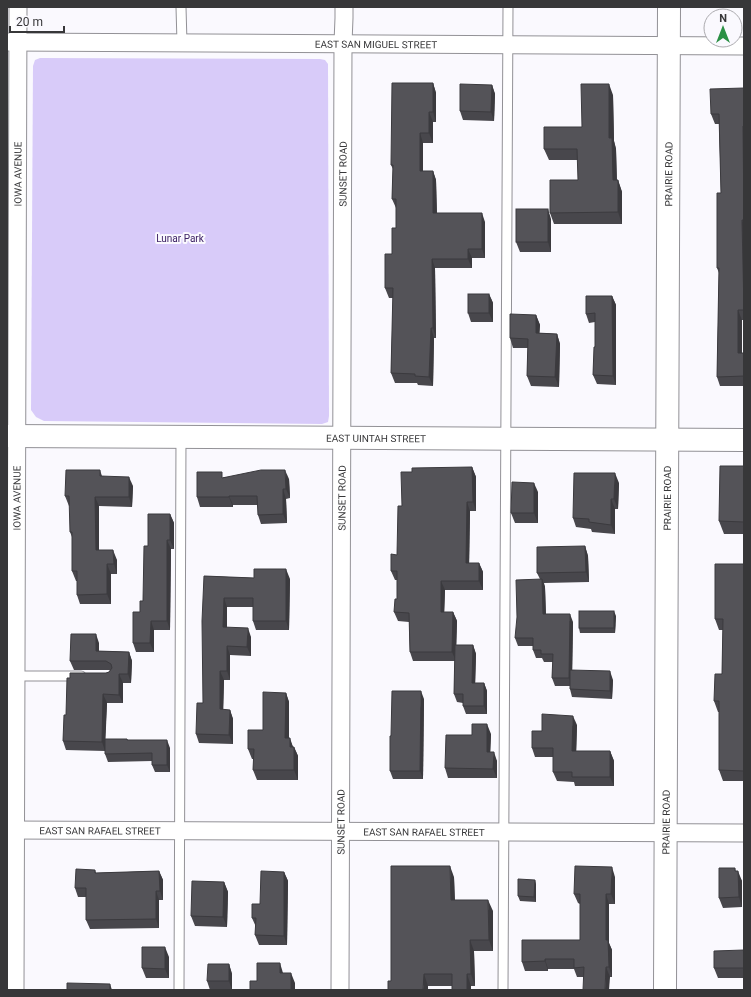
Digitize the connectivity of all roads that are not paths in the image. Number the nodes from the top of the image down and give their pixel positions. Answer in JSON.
{"nodes":[{"id":1,"x":18,"y":7,"type":"edge"},
{"id":2,"x":181,"y":7,"type":"edge"},
{"id":3,"x":344,"y":7,"type":"edge"},
{"id":4,"x":508,"y":7,"type":"edge"},
{"id":5,"x":669,"y":7,"type":"edge"},
{"id":6,"x":12,"y":42,"type":"edge"},
{"id":7,"x":182,"y":43,"type":"junction"},
{"id":8,"x":342,"y":43,"type":"junction"},
{"id":9,"x":506,"y":45,"type":"junction"},
{"id":10,"x":669,"y":46,"type":"junction"},
{"id":11,"x":744,"y":46,"type":"edge"},
{"id":12,"x":12,"y":436,"type":"edge"},
{"id":13,"x":181,"y":436,"type":"junction"},
{"id":14,"x":342,"y":437,"type":"junction"},
{"id":15,"x":505,"y":438,"type":"junction"},
{"id":16,"x":668,"y":440,"type":"junction"},
{"id":17,"x":744,"y":440,"type":"edge"},
{"id":18,"x":16,"y":676,"type":"junction"},
{"id":19,"x":90,"y":676,"type":"edge"},
{"id":20,"x":11,"y":830,"type":"edge"},
{"id":21,"x":180,"y":830,"type":"junction"},
{"id":22,"x":341,"y":831,"type":"junction"},
{"id":23,"x":503,"y":832,"type":"junction"},
{"id":24,"x":666,"y":833,"type":"junction"},
{"id":25,"x":744,"y":833,"type":"edge"},
{"id":26,"x":15,"y":990,"type":"edge"},
{"id":27,"x":179,"y":990,"type":"edge"},
{"id":28,"x":340,"y":990,"type":"edge"},
{"id":29,"x":503,"y":990,"type":"edge"},
{"id":30,"x":665,"y":990,"type":"edge"}],
"edges":[{"from":1,"to":6,"type":"street","name":"IOWA AVENUE"},
{"from":2,"to":7,"type":"lane"},
{"from":3,"to":8,"type":"street","name":"SUNSET ROAD"},
{"from":4,"to":9,"type":"lane"},
{"from":5,"to":10,"type":"street","name":"PRAIRIE ROAD"},
{"from":6,"to":7,"type":"street","name":"EAST SAN MIGUEL STREET"},
{"from":6,"to":12,"type":"street","name":"IOWA AVENUE"},
{"from":7,"to":8,"type":"street","name":"EAST SAN MIGUEL STREET"},
{"from":8,"to":9,"type":"street","name":"EAST SAN MIGUEL STREET"},
{"from":8,"to":14,"type":"street","name":"SUNSET ROAD"},
{"from":9,"to":10,"type":"street","name":"EAST SAN MIGUEL STREET"},
{"from":9,"to":15,"type":"lane"},
{"from":10,"to":11,"type":"street","name":"EAST SAN MIGUEL STREET"},
{"from":10,"to":16,"type":"street","name":"PRAIRIE ROAD"},
{"from":12,"to":13,"type":"street","name":"EAST UINTAH STREET"},
{"from":12,"to":18,"type":"street","name":"IOWA AVENUE"},
{"from":13,"to":14,"type":"street","name":"EAST UINTAH STREET"},
{"from":13,"to":21,"type":"lane"},
{"from":14,"to":15,"type":"street","name":"EAST UINTAH STREET"},
{"from":14,"to":22,"type":"street","name":"SUNSET ROAD"},
{"from":15,"to":16,"type":"street","name":"EAST UINTAH STREET"},
{"from":15,"to":23,"type":"lane"},
{"from":16,"to":17,"type":"street","name":"EAST UINTAH STREET"},
{"from":16,"to":24,"type":"street","name":"PRAIRIE ROAD"},
{"from":18,"to":19,"type":"lane"},
{"from":18,"to":20,"type":"street","name":"IOWA AVENUE"},
{"from":20,"to":21,"type":"street","name":"EAST SAN RAFAEL STREET"},
{"from":20,"to":26,"type":"street","name":"IOWA AVENUE"},
{"from":21,"to":22,"type":"street","name":"EAST SAN RAFAEL STREET"},
{"from":21,"to":27,"type":"lane"},
{"from":22,"to":23,"type":"street","name":"EAST SAN RAFAEL STREET"},
{"from":22,"to":28,"type":"street","name":"SUNSET ROAD"},
{"from":23,"to":24,"type":"street","name":"EAST SAN RAFAEL STREET"},
{"from":23,"to":29,"type":"lane"},
{"from":24,"to":25,"type":"street","name":"EAST SAN RAFAEL STREET"},
{"from":24,"to":30,"type":"street","name":"PRAIRIE ROAD"}]}
